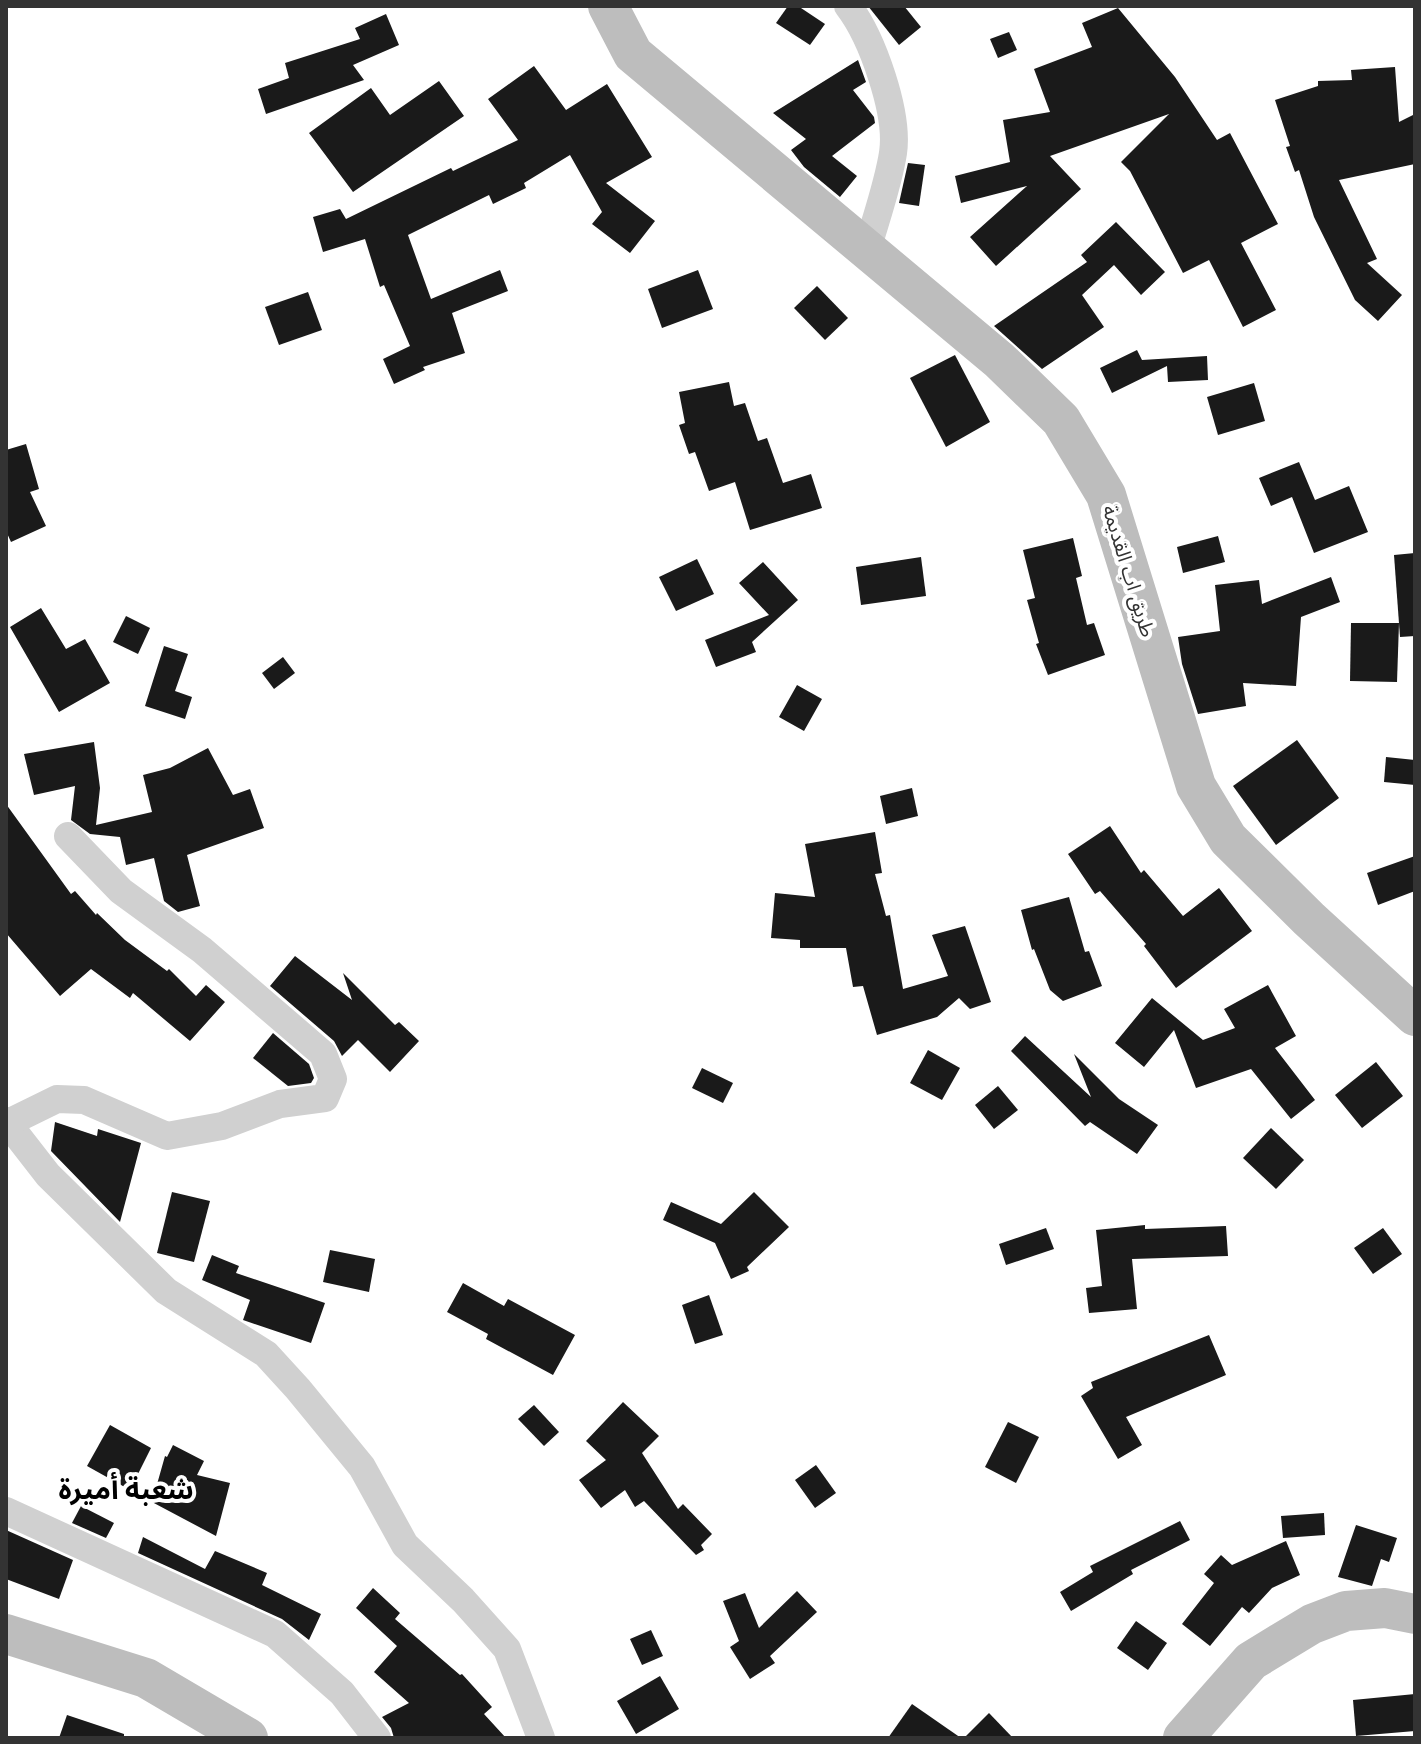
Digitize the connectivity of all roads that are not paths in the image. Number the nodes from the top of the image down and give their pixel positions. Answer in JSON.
{"nodes":[{"id":1,"x":608,"y":6,"type":"edge"},
{"id":2,"x":848,"y":6,"type":"edge"},
{"id":3,"x":867,"y":250,"type":"junction"},
{"id":4,"x":68,"y":836,"type":"dead end"},
{"id":5,"x":1415,"y":1016,"type":"edge"},
{"id":6,"x":7,"y":1122,"type":"edge"},
{"id":7,"x":6,"y":1511,"type":"edge"},
{"id":8,"x":1415,"y":1614,"type":"edge"},
{"id":9,"x":6,"y":1634,"type":"edge"},
{"id":10,"x":248,"y":1738,"type":"edge"},
{"id":11,"x":377,"y":1738,"type":"edge"},
{"id":12,"x":541,"y":1738,"type":"edge"},
{"id":13,"x":1183,"y":1738,"type":"edge"}],
"edges":[{"from":1,"to":3,"type":"street","name":"طريق اب القديمة"},
{"from":2,"to":3,"type":"street"},
{"from":3,"to":5,"type":"street","name":"طريق اب القديمة"},
{"from":4,"to":6,"type":"street"},
{"from":6,"to":12,"type":"street"},
{"from":7,"to":11,"type":"street"},
{"from":8,"to":13,"type":"street"},
{"from":9,"to":10,"type":"street"}]}
